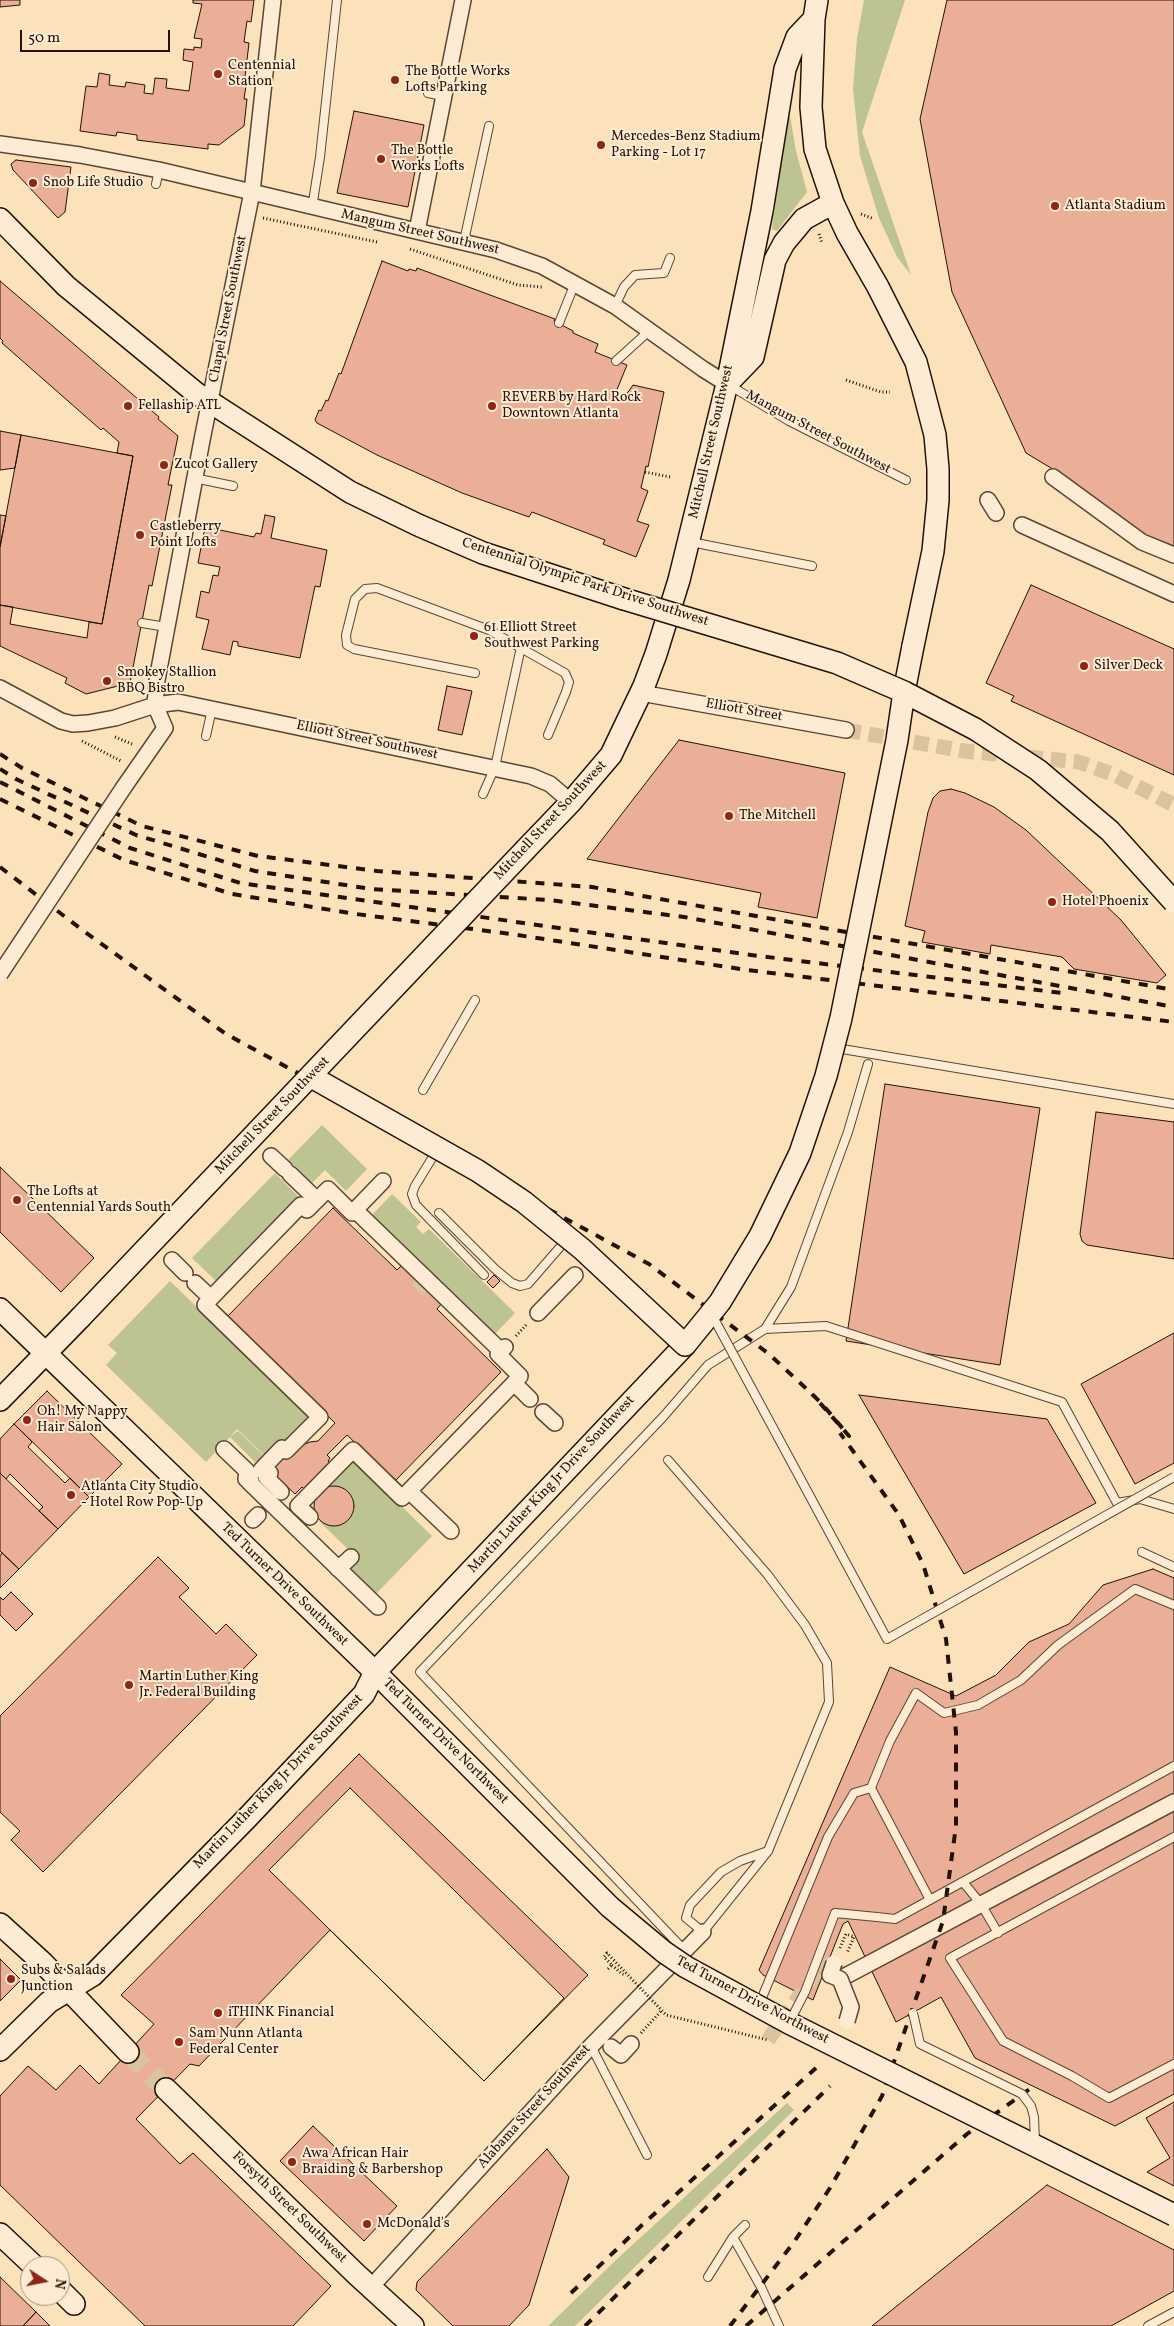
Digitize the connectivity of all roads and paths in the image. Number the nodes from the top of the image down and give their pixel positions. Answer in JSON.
{"nodes":[{"id":1,"x":273,"y":0,"type":"edge"},
{"id":2,"x":337,"y":0,"type":"edge"},
{"id":3,"x":463,"y":0,"type":"edge"},
{"id":4,"x":816,"y":9,"type":"edge"},
{"id":5,"x":489,"y":126,"type":"dead end"},
{"id":6,"x":0,"y":144,"type":"edge"},
{"id":7,"x":252,"y":192,"type":"junction"},
{"id":8,"x":833,"y":203,"type":"junction"},
{"id":9,"x":312,"y":208,"type":"junction"},
{"id":10,"x":248,"y":215,"type":"junction"},
{"id":11,"x":0,"y":219,"type":"edge"},
{"id":12,"x":417,"y":231,"type":"junction"},
{"id":13,"x":464,"y":241,"type":"junction"},
{"id":14,"x":380,"y":242,"type":"dead end"},
{"id":15,"x":401,"y":247,"type":"dead end"},
{"id":16,"x":670,"y":258,"type":"dead end"},
{"id":17,"x":575,"y":283,"type":"junction"},
{"id":18,"x":615,"y":306,"type":"junction"},
{"id":19,"x":559,"y":323,"type":"dead end"},
{"id":20,"x":649,"y":331,"type":"junction"},
{"id":21,"x":616,"y":361,"type":"dead end"},
{"id":22,"x":846,"y":380,"type":"dead end"},
{"id":23,"x":727,"y":384,"type":"junction"},
{"id":24,"x":890,"y":392,"type":"dead end"},
{"id":25,"x":210,"y":402,"type":"junction"},
{"id":26,"x":645,"y":472,"type":"dead end"},
{"id":27,"x":670,"y":477,"type":"dead end"},
{"id":28,"x":1054,"y":477,"type":"dead end"},
{"id":29,"x":194,"y":478,"type":"junction"},
{"id":30,"x":906,"y":480,"type":"dead end"},
{"id":31,"x":233,"y":486,"type":"dead end"},
{"id":32,"x":988,"y":500,"type":"dead end"},
{"id":33,"x":996,"y":513,"type":"dead end"},
{"id":34,"x":1022,"y":525,"type":"dead end"},
{"id":35,"x":689,"y":541,"type":"junction"},
{"id":36,"x":1174,"y":555,"type":"edge"},
{"id":37,"x":812,"y":566,"type":"dead end"},
{"id":38,"x":1174,"y":594,"type":"edge"},
{"id":39,"x":142,"y":623,"type":"dead end"},
{"id":40,"x":166,"y":628,"type":"junction"},
{"id":41,"x":521,"y":647,"type":"junction"},
{"id":42,"x":475,"y":673,"type":"dead end"},
{"id":43,"x":0,"y":688,"type":"edge"},
{"id":44,"x":904,"y":692,"type":"junction"},
{"id":45,"x":642,"y":693,"type":"junction"},
{"id":46,"x":155,"y":705,"type":"junction"},
{"id":47,"x":212,"y":709,"type":"junction"},
{"id":48,"x":846,"y":730,"type":"tunnel mouth"},
{"id":49,"x":112,"y":735,"type":"dead end"},
{"id":50,"x":206,"y":736,"type":"dead end"},
{"id":51,"x":548,"y":736,"type":"dead end"},
{"id":52,"x":76,"y":738,"type":"dead end"},
{"id":53,"x":149,"y":751,"type":"junction"},
{"id":54,"x":495,"y":767,"type":"junction"},
{"id":55,"x":137,"y":769,"type":"junction"},
{"id":56,"x":483,"y":794,"type":"dead end"},
{"id":57,"x":571,"y":802,"type":"junction"},
{"id":58,"x":1174,"y":902,"type":"edge"},
{"id":59,"x":0,"y":974,"type":"edge"},
{"id":60,"x":475,"y":1000,"type":"dead end"},
{"id":61,"x":833,"y":1047,"type":"junction"},
{"id":62,"x":868,"y":1064,"type":"dead end"},
{"id":63,"x":310,"y":1076,"type":"junction"},
{"id":64,"x":423,"y":1090,"type":"dead end"},
{"id":65,"x":1174,"y":1104,"type":"edge"},
{"id":66,"x":438,"y":1148,"type":"junction"},
{"id":67,"x":271,"y":1156,"type":"dead end"},
{"id":68,"x":383,"y":1181,"type":"dead end"},
{"id":69,"x":317,"y":1200,"type":"junction"},
{"id":70,"x":356,"y":1210,"type":"junction"},
{"id":71,"x":439,"y":1213,"type":"dead end"},
{"id":72,"x":568,"y":1238,"type":"junction"},
{"id":73,"x":172,"y":1260,"type":"dead end"},
{"id":74,"x":484,"y":1275,"type":"dead end"},
{"id":75,"x":575,"y":1275,"type":"dead end"},
{"id":76,"x":211,"y":1298,"type":"junction"},
{"id":77,"x":0,"y":1309,"type":"edge"},
{"id":78,"x":709,"y":1309,"type":"dead end"},
{"id":79,"x":538,"y":1313,"type":"joint"},
{"id":80,"x":765,"y":1328,"type":"junction"},
{"id":81,"x":685,"y":1345,"type":"junction"},
{"id":82,"x":503,"y":1349,"type":"junction"},
{"id":83,"x":46,"y":1354,"type":"junction"},
{"id":84,"x":514,"y":1382,"type":"junction"},
{"id":85,"x":530,"y":1399,"type":"dead end"},
{"id":86,"x":0,"y":1400,"type":"edge"},
{"id":87,"x":544,"y":1412,"type":"dead end"},
{"id":88,"x":556,"y":1423,"type":"dead end"},
{"id":89,"x":224,"y":1449,"type":"dead end"},
{"id":90,"x":668,"y":1460,"type":"dead end"},
{"id":91,"x":256,"y":1475,"type":"junction"},
{"id":92,"x":1174,"y":1478,"type":"edge"},
{"id":93,"x":409,"y":1491,"type":"junction"},
{"id":94,"x":272,"y":1501,"type":"junction"},
{"id":95,"x":1174,"y":1509,"type":"edge"},
{"id":96,"x":292,"y":1512,"type":"junction"},
{"id":97,"x":310,"y":1517,"type":"dead end"},
{"id":98,"x":451,"y":1531,"type":"dead end"},
{"id":99,"x":1142,"y":1552,"type":"dead end"},
{"id":100,"x":351,"y":1557,"type":"dead end"},
{"id":101,"x":1174,"y":1567,"type":"edge"},
{"id":102,"x":338,"y":1570,"type":"junction"},
{"id":103,"x":1174,"y":1606,"type":"edge"},
{"id":104,"x":378,"y":1607,"type":"dead end"},
{"id":105,"x":375,"y":1672,"type":"junction"},
{"id":106,"x":1173,"y":1768,"type":"edge"},
{"id":107,"x":871,"y":1788,"type":"junction"},
{"id":108,"x":1174,"y":1802,"type":"edge"},
{"id":109,"x":1174,"y":1837,"type":"edge"},
{"id":110,"x":768,"y":1851,"type":"junction"},
{"id":111,"x":963,"y":1882,"type":"junction"},
{"id":112,"x":930,"y":1900,"type":"junction"},
{"id":113,"x":981,"y":1904,"type":"junction"},
{"id":114,"x":0,"y":1924,"type":"edge"},
{"id":115,"x":703,"y":1932,"type":"junction"},
{"id":116,"x":998,"y":1932,"type":"junction"},
{"id":117,"x":685,"y":1951,"type":"junction"},
{"id":118,"x":834,"y":1963,"type":"dead end"},
{"id":119,"x":612,"y":1965,"type":"junction"},
{"id":120,"x":608,"y":1969,"type":"dead end"},
{"id":121,"x":626,"y":1975,"type":"junction"},
{"id":122,"x":840,"y":1979,"type":"junction"},
{"id":123,"x":70,"y":1991,"type":"junction"},
{"id":124,"x":758,"y":2006,"type":"junction"},
{"id":125,"x":662,"y":2010,"type":"junction"},
{"id":126,"x":913,"y":2013,"type":"dead end"},
{"id":127,"x":847,"y":2020,"type":"dead end"},
{"id":128,"x":789,"y":2023,"type":"junction"},
{"id":129,"x":768,"y":2040,"type":"dead end"},
{"id":130,"x":631,"y":2044,"type":"joint"},
{"id":131,"x":590,"y":2046,"type":"junction"},
{"id":132,"x":610,"y":2047,"type":"dead end"},
{"id":133,"x":0,"y":2050,"type":"edge"},
{"id":134,"x":128,"y":2052,"type":"tunnel mouth"},
{"id":135,"x":1174,"y":2064,"type":"edge"},
{"id":136,"x":166,"y":2089,"type":"tunnel mouth"},
{"id":137,"x":1035,"y":2146,"type":"junction"},
{"id":138,"x":647,"y":2155,"type":"dead end"},
{"id":139,"x":1174,"y":2215,"type":"edge"},
{"id":140,"x":745,"y":2225,"type":"dead end"},
{"id":141,"x":0,"y":2234,"type":"edge"},
{"id":142,"x":733,"y":2237,"type":"junction"},
{"id":143,"x":23,"y":2256,"type":"edge"},
{"id":144,"x":708,"y":2277,"type":"dead end"},
{"id":145,"x":370,"y":2287,"type":"junction"},
{"id":146,"x":1174,"y":2312,"type":"edge"},
{"id":147,"x":413,"y":2326,"type":"edge"},
{"id":148,"x":779,"y":2326,"type":"edge"},
{"id":149,"x":1148,"y":2326,"type":"edge"}],
"edges":[{"from":1,"to":7,"type":"street","name":"Chapel Street Southwest"},
{"from":2,"to":9,"type":"lane"},
{"from":3,"to":12,"type":"street"},
{"from":4,"to":8,"type":"main road"},
{"from":4,"to":23,"type":"main road","name":"Mitchell Street Southwest"},
{"from":5,"to":13,"type":"lane"},
{"from":6,"to":7,"type":"street","name":"Mangum Street Southwest"},
{"from":7,"to":9,"type":"street","name":"Mangum Street Southwest"},
{"from":7,"to":10,"type":"street","name":"Chapel Street Southwest"},
{"from":8,"to":23,"type":"main road"},
{"from":8,"to":44,"type":"main road","name":"Martin Luther King Jr Drive Southwest","bridge":true},
{"from":9,"to":12,"type":"street","name":"Mangum Street Southwest"},
{"from":10,"to":14,"type":"path"},
{"from":10,"to":25,"type":"street","name":"Chapel Street Southwest"},
{"from":11,"to":25,"type":"main road","name":"Centennial Olympic Park Drive Southwest"},
{"from":12,"to":13,"type":"street","name":"Mangum Street Southwest"},
{"from":13,"to":17,"type":"street","name":"Mangum Street Southwest"},
{"from":15,"to":17,"type":"path"},
{"from":16,"to":18,"type":"lane"},
{"from":17,"to":18,"type":"street","name":"Mangum Street Southwest"},
{"from":17,"to":19,"type":"lane"},
{"from":18,"to":20,"type":"street","name":"Mangum Street Southwest"},
{"from":20,"to":21,"type":"lane"},
{"from":20,"to":23,"type":"street","name":"Mangum Street Southwest"},
{"from":22,"to":24,"type":"path"},
{"from":23,"to":30,"type":"lane","name":"Mangum Street Southwest"},
{"from":23,"to":35,"type":"main road","name":"Mitchell Street Southwest"},
{"from":25,"to":29,"type":"street","name":"Chapel Street Southwest"},
{"from":25,"to":44,"type":"main road","name":"Centennial Olympic Park Drive Southwest","bridge":true},
{"from":26,"to":27,"type":"path"},
{"from":28,"to":36,"type":"street"},
{"from":29,"to":31,"type":"lane"},
{"from":29,"to":40,"type":"street","name":"Chapel Street Southwest"},
{"from":32,"to":33,"type":"street"},
{"from":34,"to":38,"type":"street"},
{"from":35,"to":37,"type":"lane"},
{"from":35,"to":45,"type":"main road","name":"Mitchell Street Southwest"},
{"from":39,"to":40,"type":"lane"},
{"from":40,"to":46,"type":"street","name":"Chapel Street Southwest"},
{"from":41,"to":42,"type":"lane"},
{"from":41,"to":51,"type":"lane"},
{"from":41,"to":54,"type":"lane"},
{"from":43,"to":46,"type":"street","name":"Elliott Street Southwest"},
{"from":44,"to":58,"type":"main road","name":"Centennial Olympic Park Drive Southwest","bridge":true},
{"from":44,"to":61,"type":"main road","name":"Martin Luther King Jr Drive Southwest","bridge":true},
{"from":45,"to":48,"type":"street","name":"Elliott Street"},
{"from":45,"to":57,"type":"main road","name":"Mitchell Street Southwest"},
{"from":46,"to":47,"type":"street","name":"Elliott Street Southwest"},
{"from":46,"to":53,"type":"street"},
{"from":47,"to":50,"type":"lane"},
{"from":47,"to":54,"type":"street","name":"Elliott Street Southwest"},
{"from":49,"to":53,"type":"path"},
{"from":52,"to":55,"type":"path"},
{"from":53,"to":55,"type":"street"},
{"from":54,"to":56,"type":"lane"},
{"from":54,"to":57,"type":"street","name":"Elliott Street Southwest"},
{"from":55,"to":59,"type":"street","bridge":true},
{"from":57,"to":63,"type":"main road","name":"Mitchell Street Southwest","bridge":true},
{"from":60,"to":64,"type":"lane"},
{"from":61,"to":65,"type":"lane"},
{"from":61,"to":81,"type":"main road","name":"Martin Luther King Jr Drive Southwest","bridge":true},
{"from":62,"to":80,"type":"lane"},
{"from":63,"to":66,"type":"main road","bridge":true},
{"from":63,"to":83,"type":"main road","name":"Mitchell Street Southwest","bridge":true},
{"from":66,"to":72,"type":"main road","bridge":true},
{"from":66,"to":74,"type":"lane"},
{"from":67,"to":69,"type":"street"},
{"from":68,"to":70,"type":"street"},
{"from":69,"to":70,"type":"street"},
{"from":69,"to":76,"type":"street"},
{"from":70,"to":82,"type":"street"},
{"from":71,"to":72,"type":"lane"},
{"from":72,"to":81,"type":"main road","bridge":true},
{"from":73,"to":76,"type":"street"},
{"from":75,"to":79,"type":"street"},
{"from":76,"to":91,"type":"street"},
{"from":77,"to":83,"type":"main road","name":"Ted Turner Drive Southwest"},
{"from":78,"to":92,"type":"lane","bridge":true},
{"from":79,"to":82,"type":"path"},
{"from":80,"to":95,"type":"lane"},
{"from":80,"to":117,"type":"lane"},
{"from":81,"to":105,"type":"main road","name":"Martin Luther King Jr Drive Southwest"},
{"from":82,"to":84,"type":"street"},
{"from":83,"to":86,"type":"main road","name":"Mitchell Street Southwest"},
{"from":83,"to":105,"type":"main road","name":"Ted Turner Drive Southwest"},
{"from":84,"to":85,"type":"street"},
{"from":84,"to":93,"type":"street"},
{"from":87,"to":88,"type":"street"},
{"from":89,"to":91,"type":"street"},
{"from":90,"to":110,"type":"lane"},
{"from":91,"to":94,"type":"street"},
{"from":91,"to":94,"type":"street"},
{"from":93,"to":96,"type":"street"},
{"from":93,"to":98,"type":"street"},
{"from":94,"to":96,"type":"street"},
{"from":96,"to":97,"type":"street"},
{"from":96,"to":102,"type":"street"},
{"from":99,"to":101,"type":"lane"},
{"from":100,"to":102,"type":"street"},
{"from":102,"to":104,"type":"street"},
{"from":103,"to":107,"type":"lane"},
{"from":105,"to":123,"type":"main road","name":"Martin Luther King Jr Drive Southwest"},
{"from":105,"to":124,"type":"main road","name":"Ted Turner Drive Northwest","bridge":true},
{"from":106,"to":111,"type":"lane"},
{"from":107,"to":112,"type":"lane"},
{"from":107,"to":124,"type":"lane"},
{"from":108,"to":113,"type":"street"},
{"from":109,"to":116,"type":"lane"},
{"from":110,"to":115,"type":"lane"},
{"from":110,"to":115,"type":"lane"},
{"from":111,"to":112,"type":"lane"},
{"from":111,"to":113,"type":"lane"},
{"from":112,"to":128,"type":"lane","bridge":true},
{"from":113,"to":116,"type":"lane"},
{"from":113,"to":122,"type":"street"},
{"from":114,"to":123,"type":"main road"},
{"from":115,"to":117,"type":"street","name":"Alabama Street Southwest"},
{"from":116,"to":135,"type":"lane"},
{"from":117,"to":131,"type":"street","name":"Alabama Street Southwest"},
{"from":118,"to":122,"type":"street","bridge":true},
{"from":119,"to":120,"type":"path","bridge":true},
{"from":119,"to":121,"type":"path","bridge":true},
{"from":119,"to":121,"type":"path","bridge":true},
{"from":121,"to":125,"type":"path","bridge":true},
{"from":122,"to":127,"type":"street","bridge":true},
{"from":123,"to":133,"type":"main road","name":"Martin Luther King Jr Drive Southwest"},
{"from":123,"to":134,"type":"main road"},
{"from":124,"to":128,"type":"main road","name":"Ted Turner Drive Northwest","bridge":true},
{"from":125,"to":129,"type":"path","bridge":true},
{"from":125,"to":130,"type":"path"},
{"from":126,"to":137,"type":"lane","bridge":true},
{"from":128,"to":137,"type":"main road","name":"Ted Turner Drive Northwest","bridge":true},
{"from":130,"to":132,"type":"street"},
{"from":131,"to":138,"type":"lane"},
{"from":131,"to":145,"type":"street","name":"Alabama Street Southwest"},
{"from":136,"to":145,"type":"main road","name":"Forsyth Street Southwest"},
{"from":137,"to":139,"type":"main road","name":"Ted Turner Drive Northwest","bridge":true},
{"from":140,"to":142,"type":"lane"},
{"from":141,"to":143,"type":"main road"},
{"from":142,"to":144,"type":"lane"},
{"from":142,"to":148,"type":"lane"},
{"from":145,"to":147,"type":"main road","name":"Forsyth Street Southwest"},
{"from":146,"to":149,"type":"lane"}]}
